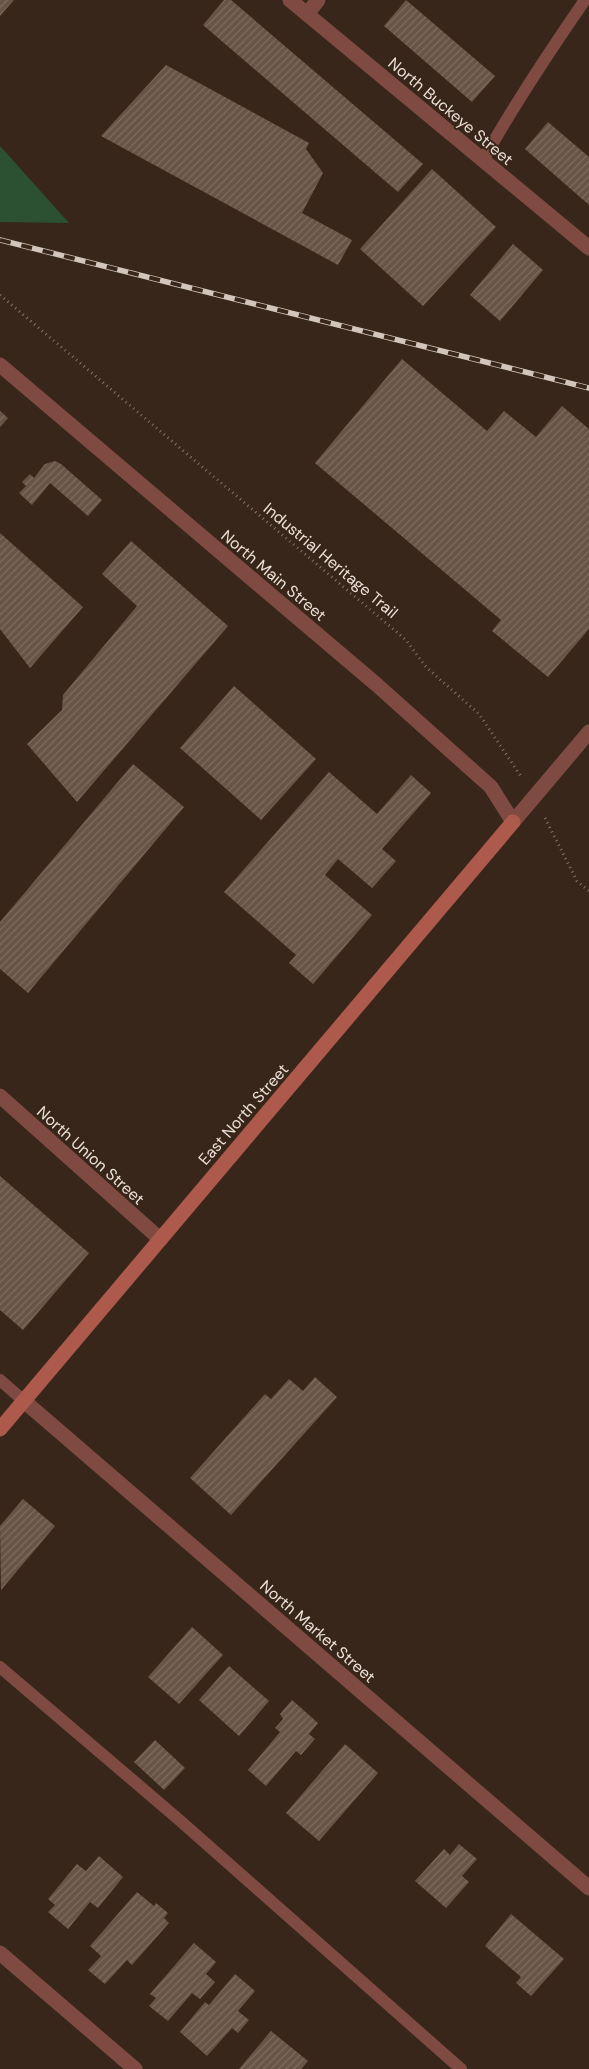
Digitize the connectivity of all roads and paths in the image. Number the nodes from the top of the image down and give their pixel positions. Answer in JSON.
{"nodes":[{"id":1,"x":290,"y":0,"type":"edge"},
{"id":2,"x":318,"y":0,"type":"edge"},
{"id":3,"x":585,"y":0,"type":"edge"},
{"id":4,"x":306,"y":14,"type":"junction"},
{"id":5,"x":483,"y":160,"type":"junction"},
{"id":6,"x":589,"y":248,"type":"edge"},
{"id":7,"x":0,"y":296,"type":"edge"},
{"id":8,"x":0,"y":365,"type":"edge"},
{"id":9,"x":589,"y":732,"type":"edge"},
{"id":10,"x":534,"y":796,"type":"junction"},
{"id":11,"x":513,"y":822,"type":"junction"},
{"id":12,"x":589,"y":892,"type":"edge"},
{"id":13,"x":0,"y":1096,"type":"edge"},
{"id":14,"x":160,"y":1239,"type":"junction"},
{"id":15,"x":0,"y":1380,"type":"edge"},
{"id":16,"x":24,"y":1401,"type":"junction"},
{"id":17,"x":0,"y":1429,"type":"edge"},
{"id":18,"x":0,"y":1667,"type":"edge"},
{"id":19,"x":589,"y":1888,"type":"edge"},
{"id":20,"x":0,"y":1953,"type":"edge"},
{"id":21,"x":134,"y":2069,"type":"edge"},
{"id":22,"x":461,"y":2069,"type":"edge"}],
"edges":[{"from":1,"to":4,"type":"street","name":"North Buckeye Street"},
{"from":2,"to":4,"type":"street"},
{"from":3,"to":5,"type":"lane"},
{"from":4,"to":5,"type":"street","name":"North Buckeye Street"},
{"from":5,"to":6,"type":"street","name":"North Buckeye Street"},
{"from":7,"to":10,"type":"path","name":"Industrial Heritage Trail"},
{"from":8,"to":11,"type":"street","name":"North Main Street"},
{"from":9,"to":10,"type":"street"},
{"from":10,"to":11,"type":"street"},
{"from":10,"to":12,"type":"path","name":"Industrial Heritage Trail"},
{"from":11,"to":14,"type":"street","name":"East North Street"},
{"from":13,"to":14,"type":"street","name":"North Union Street"},
{"from":14,"to":16,"type":"street","name":"East North Street"},
{"from":15,"to":16,"type":"lane"},
{"from":16,"to":17,"type":"street","name":"East North Street"},
{"from":16,"to":19,"type":"street","name":"North Market Street"},
{"from":18,"to":22,"type":"lane"},
{"from":20,"to":21,"type":"street"}]}
